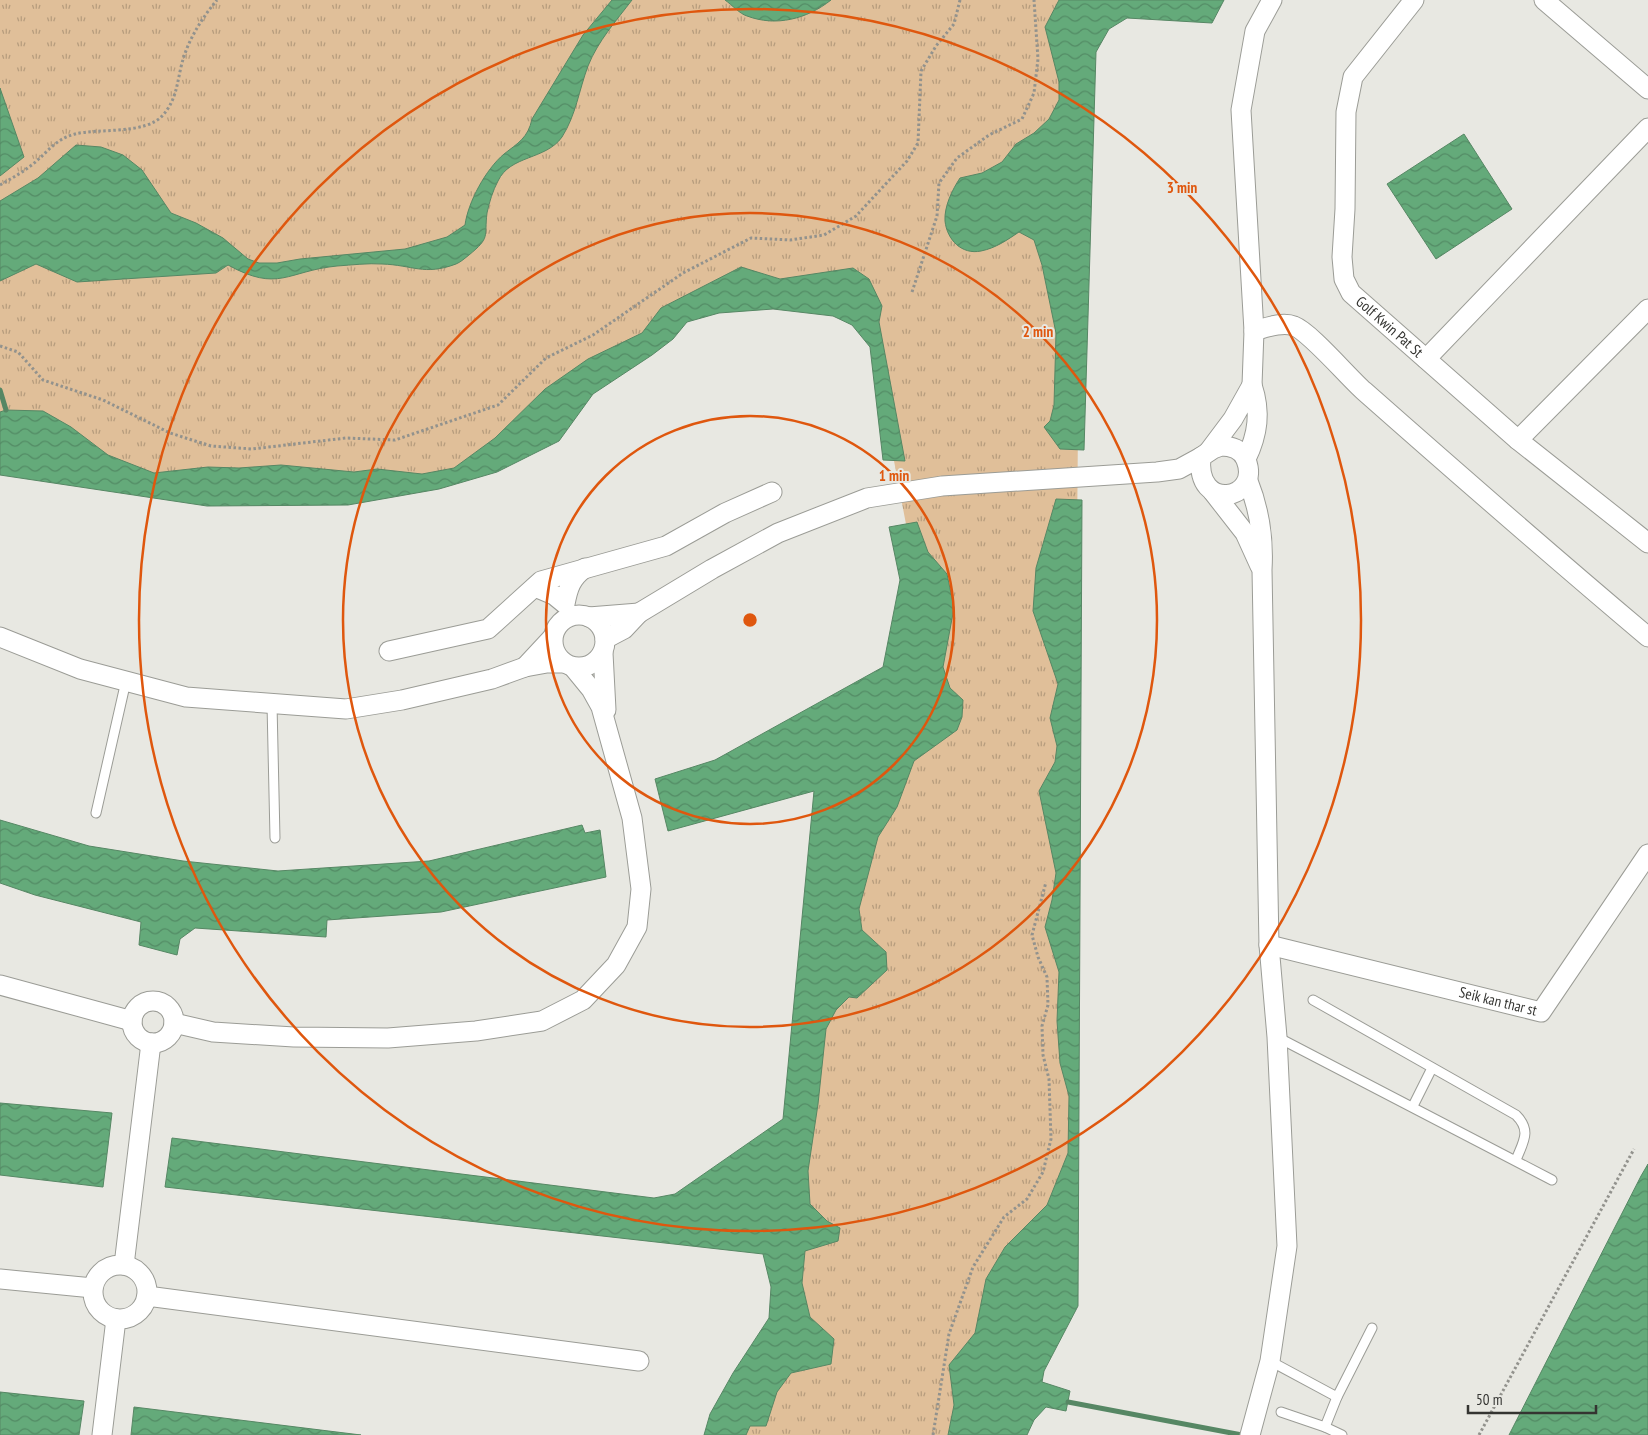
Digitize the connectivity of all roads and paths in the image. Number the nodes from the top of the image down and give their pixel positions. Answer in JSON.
{"nodes":[{"id":1,"x":218,"y":0,"type":"edge"},
{"id":2,"x":960,"y":0,"type":"edge"},
{"id":3,"x":1034,"y":0,"type":"edge"},
{"id":4,"x":1272,"y":0,"type":"edge"},
{"id":5,"x":1414,"y":0,"type":"edge"},
{"id":6,"x":1544,"y":0,"type":"edge"},
{"id":7,"x":1648,"y":89,"type":"edge"},
{"id":8,"x":1648,"y":128,"type":"edge"},
{"id":9,"x":0,"y":185,"type":"edge"},
{"id":10,"x":912,"y":292,"type":"dead end"},
{"id":11,"x":1648,"y":309,"type":"edge"},
{"id":12,"x":1254,"y":331,"type":"junction"},
{"id":13,"x":0,"y":346,"type":"edge"},
{"id":14,"x":1426,"y":359,"type":"junction"},
{"id":15,"x":1252,"y":385,"type":"junction"},
{"id":16,"x":1518,"y":440,"type":"junction"},
{"id":17,"x":1205,"y":454,"type":"junction"},
{"id":18,"x":1246,"y":459,"type":"junction"},
{"id":19,"x":1158,"y":472,"type":"junction"},
{"id":20,"x":1248,"y":481,"type":"junction"},
{"id":21,"x":1209,"y":489,"type":"junction"},
{"id":22,"x":772,"y":492,"type":"dead end"},
{"id":23,"x":1648,"y":543,"type":"edge"},
{"id":24,"x":586,"y":567,"type":"junction"},
{"id":25,"x":1262,"y":570,"type":"junction"},
{"id":26,"x":535,"y":587,"type":"junction"},
{"id":27,"x":566,"y":611,"type":"junction"},
{"id":28,"x":639,"y":613,"type":"junction"},
{"id":29,"x":589,"y":617,"type":"junction"},
{"id":30,"x":0,"y":637,"type":"edge"},
{"id":31,"x":1648,"y":637,"type":"edge"},
{"id":32,"x":552,"y":638,"type":"junction"},
{"id":33,"x":604,"y":646,"type":"junction"},
{"id":34,"x":389,"y":651,"type":"dead end"},
{"id":35,"x":569,"y":665,"type":"junction"},
{"id":36,"x":525,"y":667,"type":"junction"},
{"id":37,"x":126,"y":681,"type":"junction"},
{"id":38,"x":272,"y":704,"type":"junction"},
{"id":39,"x":608,"y":729,"type":"junction"},
{"id":40,"x":96,"y":813,"type":"dead end"},
{"id":41,"x":275,"y":838,"type":"dead end"},
{"id":42,"x":1648,"y":854,"type":"edge"},
{"id":43,"x":1046,"y":882,"type":"dead end"},
{"id":44,"x":1269,"y":945,"type":"junction"},
{"id":45,"x":0,"y":985,"type":"edge"},
{"id":46,"x":1313,"y":1000,"type":"dead end"},
{"id":47,"x":132,"y":1021,"type":"junction"},
{"id":48,"x":174,"y":1023,"type":"junction"},
{"id":49,"x":1277,"y":1037,"type":"junction"},
{"id":50,"x":151,"y":1043,"type":"junction"},
{"id":51,"x":1432,"y":1068,"type":"junction"},
{"id":52,"x":1413,"y":1106,"type":"junction"},
{"id":53,"x":1634,"y":1149,"type":"dead end"},
{"id":54,"x":1516,"y":1160,"type":"junction"},
{"id":55,"x":1552,"y":1180,"type":"dead end"},
{"id":56,"x":124,"y":1265,"type":"junction"},
{"id":57,"x":0,"y":1279,"type":"edge"},
{"id":58,"x":93,"y":1288,"type":"junction"},
{"id":59,"x":147,"y":1296,"type":"junction"},
{"id":60,"x":116,"y":1319,"type":"junction"},
{"id":61,"x":1372,"y":1328,"type":"dead end"},
{"id":62,"x":639,"y":1360,"type":"dead end"},
{"id":63,"x":1270,"y":1361,"type":"junction"},
{"id":64,"x":1337,"y":1397,"type":"junction"},
{"id":65,"x":1281,"y":1412,"type":"dead end"},
{"id":66,"x":1325,"y":1428,"type":"junction"},
{"id":67,"x":102,"y":1435,"type":"edge"},
{"id":68,"x":933,"y":1435,"type":"edge"},
{"id":69,"x":1250,"y":1435,"type":"edge"},
{"id":70,"x":1342,"y":1435,"type":"edge"},
{"id":71,"x":1479,"y":1435,"type":"edge"}],
"edges":[{"from":1,"to":9,"type":"path"},
{"from":2,"to":13,"type":"path"},
{"from":3,"to":10,"type":"path"},
{"from":4,"to":12,"type":"street"},
{"from":5,"to":14,"type":"street","name":"Golf Kwin Pat St"},
{"from":6,"to":7,"type":"street"},
{"from":8,"to":14,"type":"street"},
{"from":11,"to":16,"type":"street"},
{"from":12,"to":15,"type":"street"},
{"from":12,"to":31,"type":"street"},
{"from":14,"to":16,"type":"street","name":"Golf Kwin Pat St"},
{"from":15,"to":17,"type":"street"},
{"from":15,"to":18,"type":"street"},
{"from":16,"to":23,"type":"street","name":"Golf Kwin Pat St"},
{"from":17,"to":18,"type":"street"},
{"from":17,"to":19,"type":"street"},
{"from":17,"to":21,"type":"street"},
{"from":18,"to":20,"type":"street"},
{"from":19,"to":21,"type":"street"},
{"from":19,"to":28,"type":"street"},
{"from":20,"to":21,"type":"street"},
{"from":20,"to":25,"type":"street"},
{"from":21,"to":25,"type":"street"},
{"from":22,"to":24,"type":"street"},
{"from":24,"to":26,"type":"street"},
{"from":24,"to":27,"type":"street"},
{"from":25,"to":44,"type":"street"},
{"from":26,"to":27,"type":"street"},
{"from":26,"to":34,"type":"street"},
{"from":27,"to":29,"type":"street"},
{"from":27,"to":32,"type":"street"},
{"from":28,"to":29,"type":"street"},
{"from":28,"to":33,"type":"street"},
{"from":29,"to":33,"type":"street"},
{"from":30,"to":37,"type":"street"},
{"from":32,"to":35,"type":"street"},
{"from":32,"to":36,"type":"street"},
{"from":33,"to":35,"type":"street"},
{"from":33,"to":39,"type":"street"},
{"from":35,"to":36,"type":"street"},
{"from":35,"to":39,"type":"street"},
{"from":36,"to":38,"type":"street"},
{"from":37,"to":38,"type":"street"},
{"from":37,"to":40,"type":"lane"},
{"from":38,"to":41,"type":"lane"},
{"from":39,"to":48,"type":"street"},
{"from":42,"to":44,"type":"street","name":"Seik kan thar st"},
{"from":43,"to":68,"type":"path"},
{"from":44,"to":49,"type":"street"},
{"from":45,"to":47,"type":"street"},
{"from":46,"to":51,"type":"lane"},
{"from":47,"to":48,"type":"street"},
{"from":47,"to":50,"type":"street"},
{"from":48,"to":50,"type":"street"},
{"from":49,"to":52,"type":"lane"},
{"from":49,"to":63,"type":"street"},
{"from":50,"to":56,"type":"street"},
{"from":51,"to":52,"type":"lane"},
{"from":51,"to":54,"type":"lane"},
{"from":52,"to":54,"type":"lane"},
{"from":53,"to":71,"type":"path"},
{"from":54,"to":55,"type":"lane"},
{"from":56,"to":58,"type":"street"},
{"from":56,"to":59,"type":"street"},
{"from":57,"to":58,"type":"street"},
{"from":58,"to":60,"type":"street"},
{"from":59,"to":60,"type":"street"},
{"from":59,"to":62,"type":"street"},
{"from":60,"to":67,"type":"street"},
{"from":61,"to":64,"type":"lane"},
{"from":63,"to":64,"type":"lane"},
{"from":63,"to":69,"type":"street"},
{"from":64,"to":66,"type":"lane"},
{"from":65,"to":66,"type":"lane"},
{"from":66,"to":70,"type":"lane"}]}
